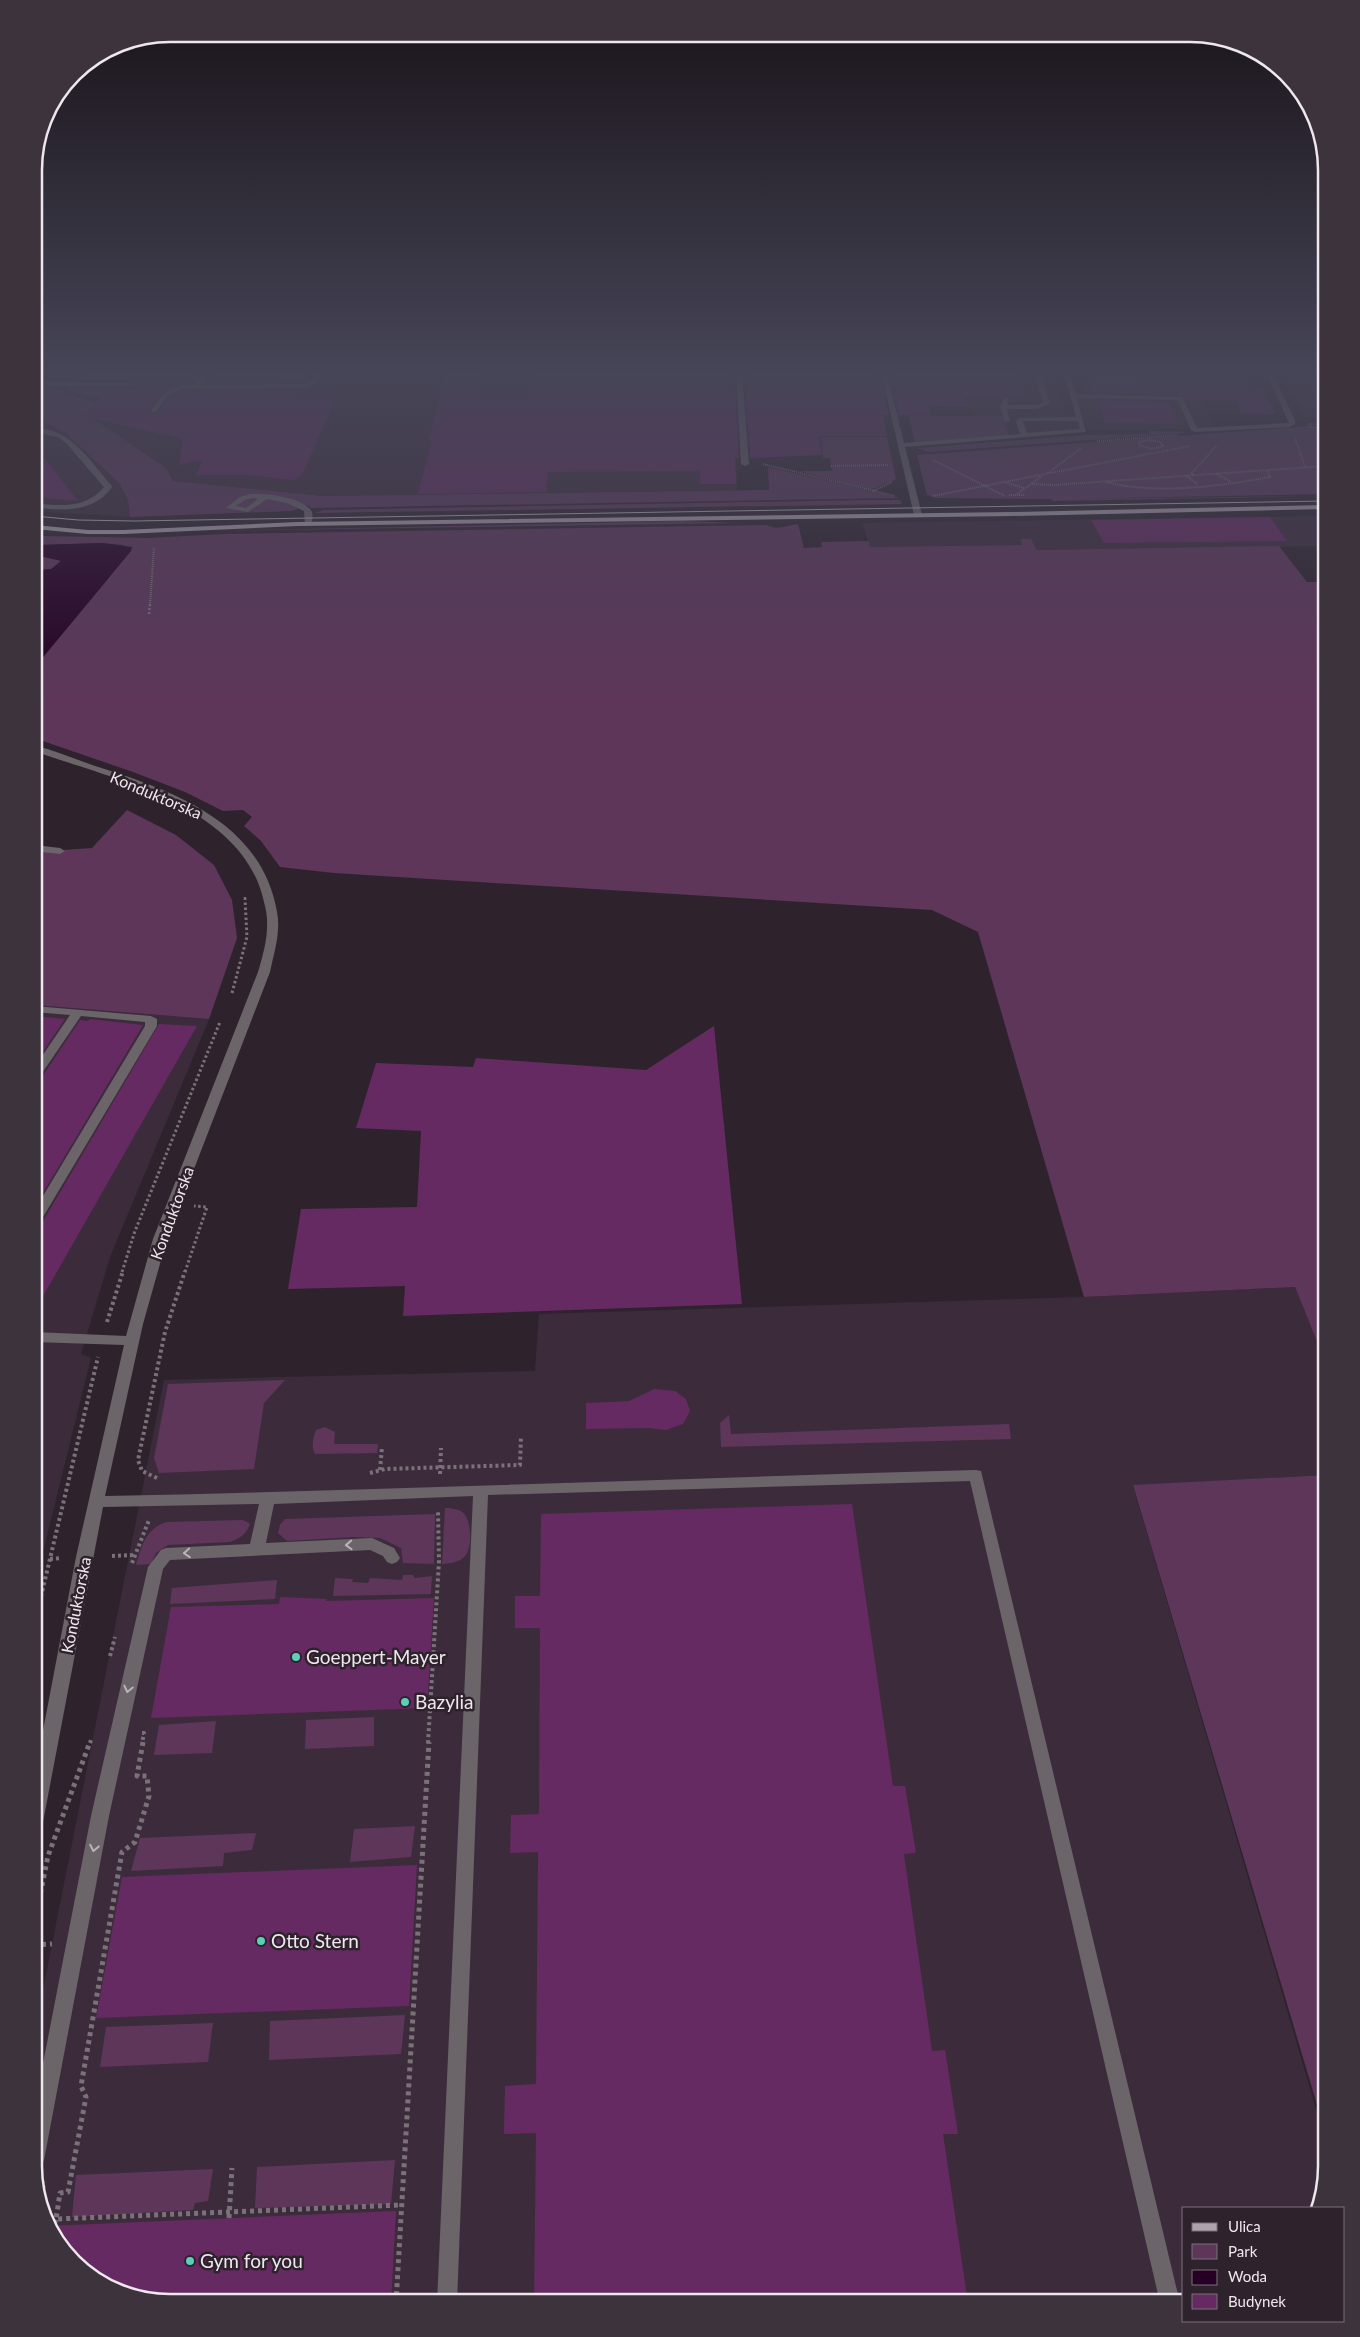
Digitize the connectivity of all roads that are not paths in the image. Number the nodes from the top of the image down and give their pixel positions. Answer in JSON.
{"nodes":[{"id":1,"x":103,"y":481,"type":"edge"},
{"id":2,"x":910,"y":481,"type":"edge"},
{"id":3,"x":265,"y":497,"type":"dead end"},
{"id":4,"x":43,"y":506,"type":"edge"},
{"id":5,"x":1318,"y":507,"type":"edge"},
{"id":6,"x":918,"y":515,"type":"junction"},
{"id":7,"x":308,"y":524,"type":"junction"},
{"id":8,"x":43,"y":528,"type":"edge"},
{"id":9,"x":43,"y":751,"type":"edge"},
{"id":10,"x":43,"y":849,"type":"edge"},
{"id":11,"x":60,"y":851,"type":"dead end"},
{"id":12,"x":43,"y":1010,"type":"edge"},
{"id":13,"x":78,"y":1012,"type":"junction"},
{"id":14,"x":43,"y":1064,"type":"edge"},
{"id":15,"x":42,"y":1208,"type":"edge"},
{"id":16,"x":42,"y":1337,"type":"edge"},
{"id":17,"x":132,"y":1341,"type":"junction"},
{"id":18,"x":481,"y":1490,"type":"junction"},
{"id":19,"x":268,"y":1498,"type":"junction"},
{"id":20,"x":96,"y":1502,"type":"junction"},
{"id":21,"x":257,"y":1548,"type":"junction"},
{"id":22,"x":392,"y":1558,"type":"dead end"},
{"id":23,"x":42,"y":1780,"type":"edge"},
{"id":24,"x":42,"y":2119,"type":"edge"},
{"id":25,"x":447,"y":2294,"type":"edge"},
{"id":26,"x":1168,"y":2294,"type":"edge"}],
"edges":[{"from":1,"to":4,"type":"street"},
{"from":2,"to":6,"type":"street"},
{"from":3,"to":7,"type":"street"},
{"from":5,"to":6,"type":"main road"},
{"from":6,"to":7,"type":"main road"},
{"from":7,"to":8,"type":"main road"},
{"from":9,"to":17,"type":"street","name":"Konduktorska"},
{"from":10,"to":11,"type":"street"},
{"from":12,"to":13,"type":"street"},
{"from":13,"to":14,"type":"street"},
{"from":13,"to":15,"type":"street"},
{"from":16,"to":17,"type":"street"},
{"from":17,"to":20,"type":"street","name":"Konduktorska"},
{"from":18,"to":19,"type":"street"},
{"from":18,"to":25,"type":"street"},
{"from":18,"to":26,"type":"street"},
{"from":19,"to":20,"type":"street"},
{"from":19,"to":21,"type":"street"},
{"from":20,"to":23,"type":"street","name":"Konduktorska"},
{"from":22,"to":21,"type":"street","one_way":true},
{"from":21,"to":24,"type":"street","one_way":true}]}
